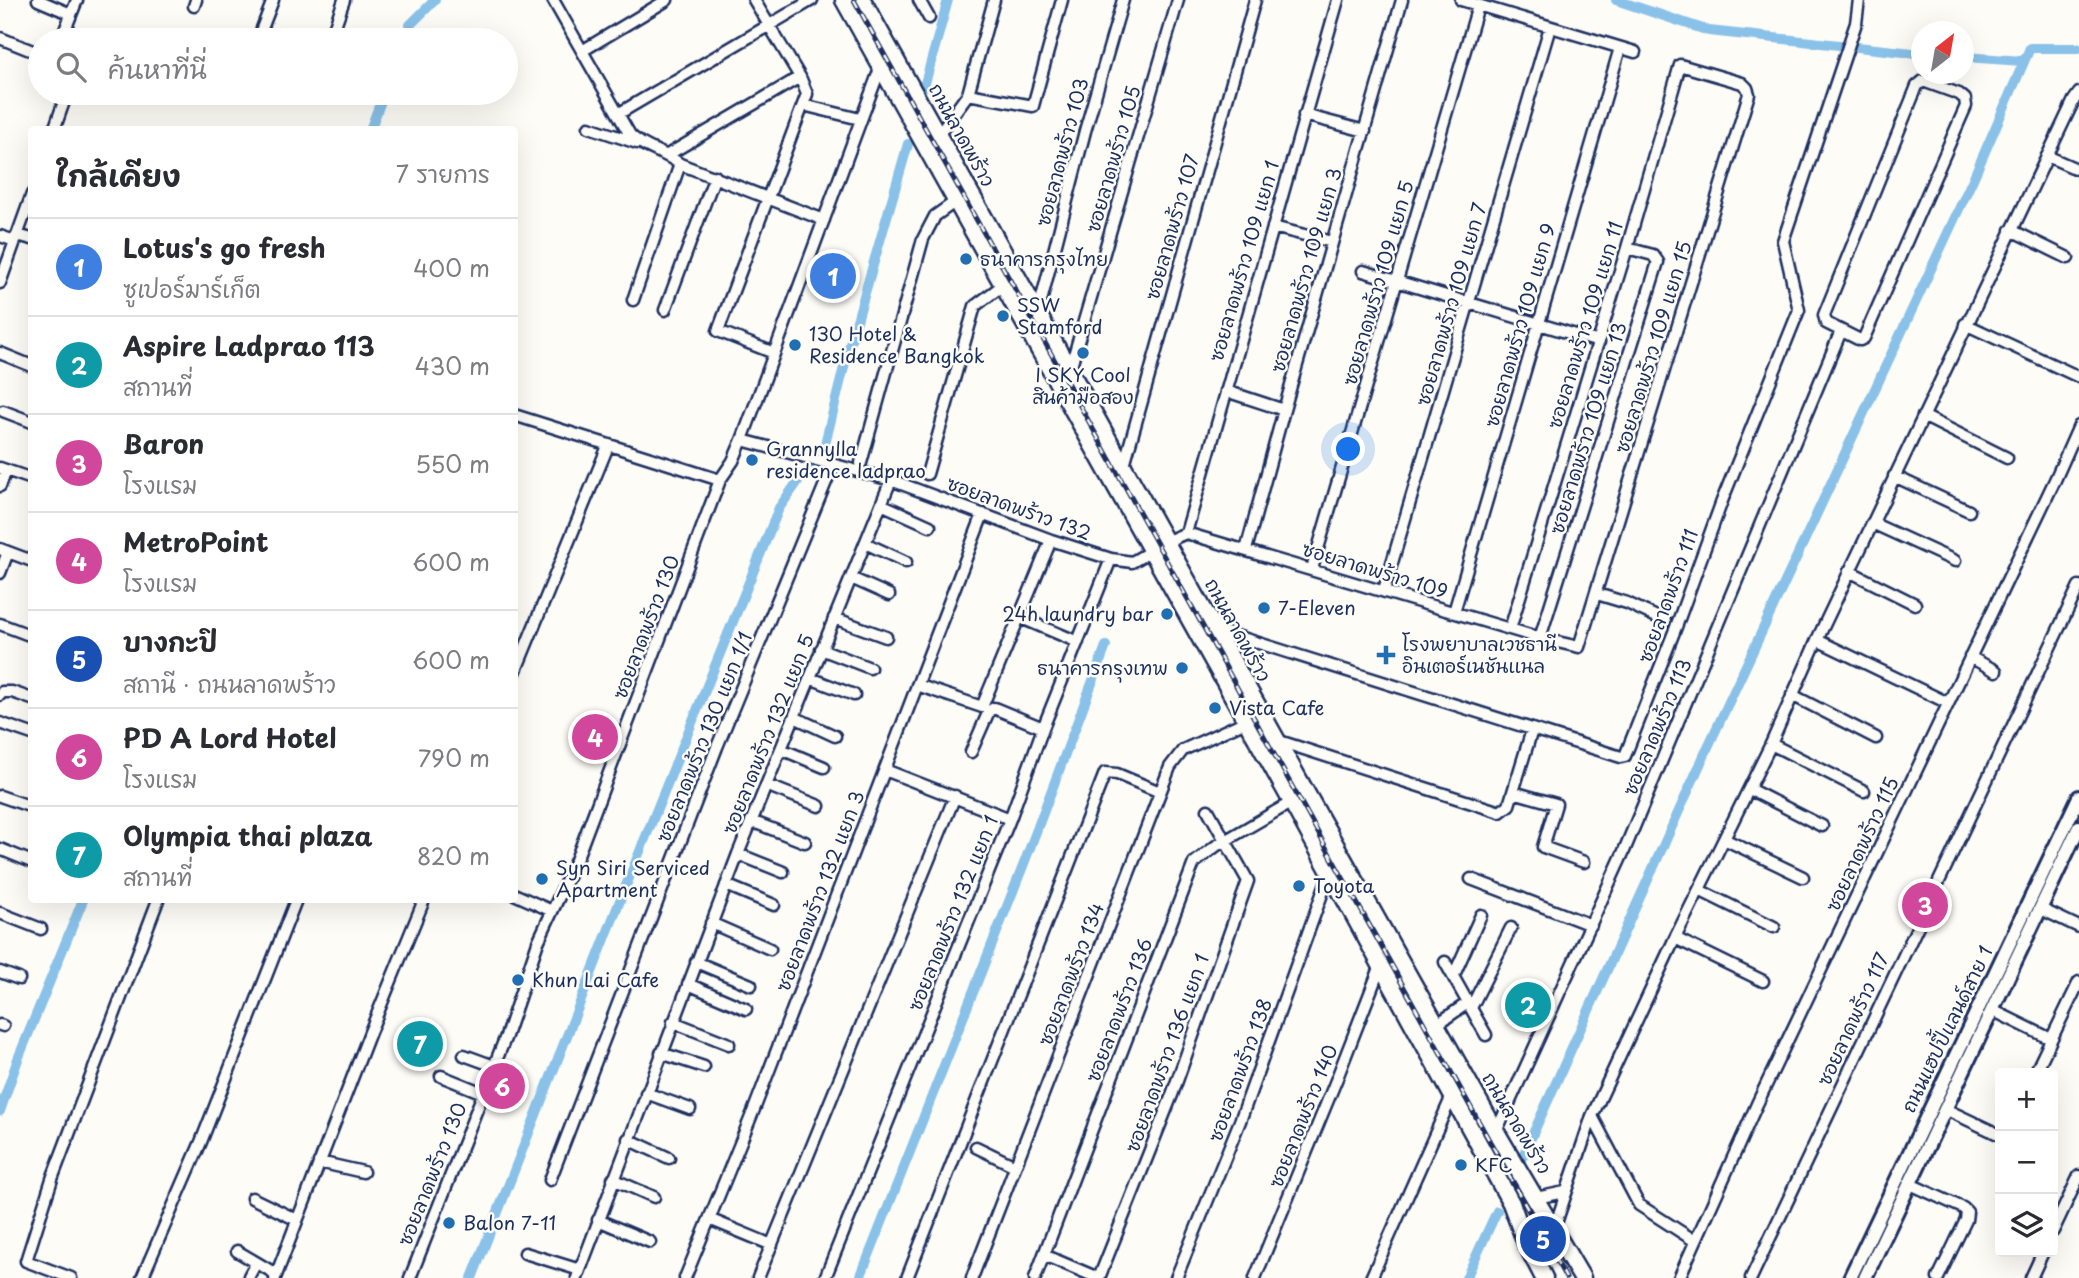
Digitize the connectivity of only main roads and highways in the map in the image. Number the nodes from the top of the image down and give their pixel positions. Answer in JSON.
{"nodes":[{"id":1,"x":844,"y":0,"type":"edge"},
{"id":2,"x":862,"y":0,"type":"edge"},
{"id":3,"x":1028,"y":295,"type":"junction"},
{"id":4,"x":1013,"y":303,"type":"junction"},
{"id":5,"x":1038,"y":313,"type":"junction"},
{"id":6,"x":1023,"y":321,"type":"junction"},
{"id":7,"x":1158,"y":547,"type":"junction"},
{"id":8,"x":1504,"y":1147,"type":"junction"},
{"id":9,"x":1511,"y":1203,"type":"junction"},
{"id":10,"x":1544,"y":1278,"type":"edge"},
{"id":11,"x":1556,"y":1278,"type":"edge"},
{"id":12,"x":1573,"y":1278,"type":"edge"},
{"id":13,"x":1582,"y":1278,"type":"edge"}],
"edges":[{"from":1,"to":4,"type":"main road","name":"ถนนลาดพร้าว"},
{"from":2,"to":3,"type":"main road","name":"ถนนลาดพร้าว"},
{"from":3,"to":4,"type":"main road"},
{"from":3,"to":5,"type":"main road","name":"ถนนลาดพร้าว"},
{"from":4,"to":6,"type":"main road","name":"ถนนลาดพร้าว"},
{"from":5,"to":6,"type":"main road"},
{"from":5,"to":7,"type":"main road","name":"ถนนลาดพร้าว"},
{"from":6,"to":7,"type":"main road","name":"ถนนลาดพร้าว"},
{"from":7,"to":8,"type":"main road","name":"ถนนลาดพร้าว"},
{"from":7,"to":9,"type":"main road","name":"ถนนลาดพร้าว"},
{"from":8,"to":12,"type":"main road"},
{"from":8,"to":13,"type":"main road","name":"ถนนลาดพร้าว"},
{"from":9,"to":10,"type":"main road","name":"ถนนลาดพร้าว"},
{"from":9,"to":11,"type":"main road"}]}
